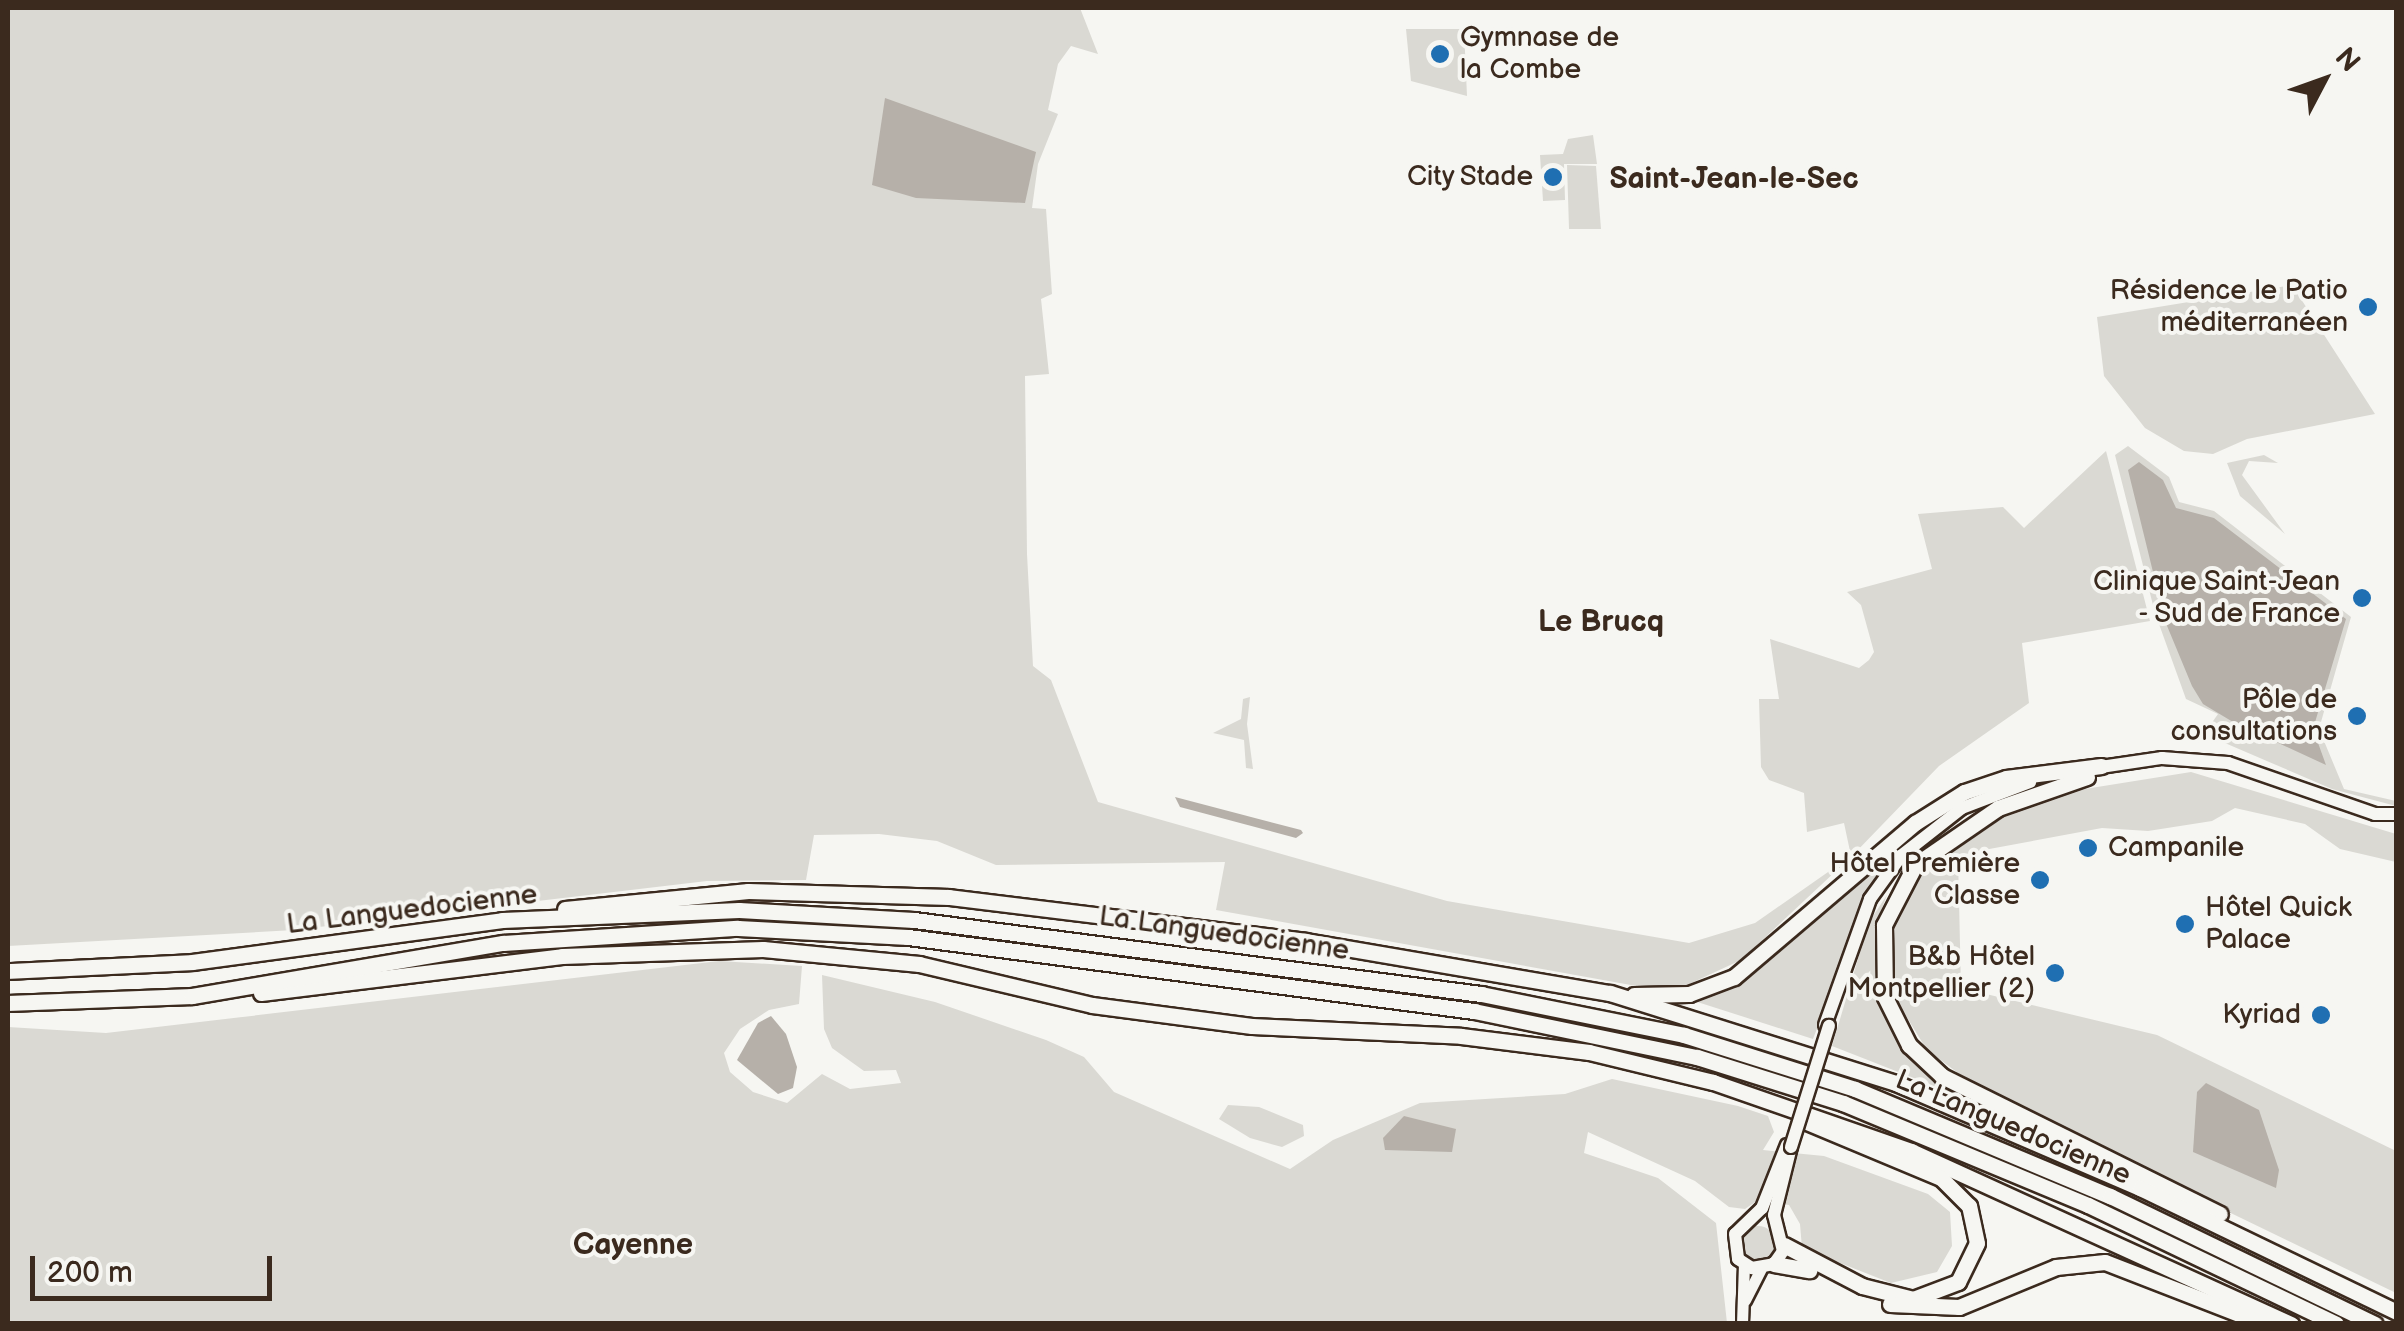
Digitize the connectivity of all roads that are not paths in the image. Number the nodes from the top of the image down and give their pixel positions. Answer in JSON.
{"nodes":[{"id":1,"x":2102,"y":766,"type":"junction"},
{"id":2,"x":2087,"y":777,"type":"junction"},
{"id":3,"x":2396,"y":814,"type":"edge"},
{"id":4,"x":2396,"y":824,"type":"edge"},
{"id":5,"x":502,"y":920,"type":"junction"},
{"id":6,"x":8,"y":971,"type":"edge"},
{"id":7,"x":1610,"y":994,"type":"junction"},
{"id":8,"x":192,"y":996,"type":"junction"},
{"id":9,"x":8,"y":1003,"type":"edge"},
{"id":10,"x":1827,"y":1026,"type":"junction"},
{"id":11,"x":1713,"y":1082,"type":"junction"},
{"id":12,"x":1789,"y":1146,"type":"junction"},
{"id":13,"x":1750,"y":1220,"type":"junction"},
{"id":14,"x":1777,"y":1227,"type":"junction"},
{"id":15,"x":1784,"y":1244,"type":"junction"},
{"id":16,"x":1744,"y":1265,"type":"junction"},
{"id":17,"x":1767,"y":1267,"type":"junction"},
{"id":18,"x":1743,"y":1304,"type":"junction"},
{"id":19,"x":2390,"y":1309,"type":"edge"},
{"id":20,"x":1742,"y":1324,"type":"edge"},
{"id":21,"x":2266,"y":1324,"type":"edge"},
{"id":22,"x":2291,"y":1324,"type":"edge"},
{"id":23,"x":2336,"y":1324,"type":"edge"},
{"id":24,"x":2374,"y":1324,"type":"edge"}],
"edges":[{"from":1,"to":3,"type":"main road"},
{"from":1,"to":7,"type":"highway"},
{"from":1,"to":10,"type":"main road"},
{"from":2,"to":4,"type":"main road"},
{"from":2,"to":10,"type":"main road"},
{"from":2,"to":19,"type":"highway"},
{"from":5,"to":6,"type":"highway","name":"La Languedocienne"},
{"from":5,"to":7,"type":"highway"},
{"from":5,"to":24,"type":"highway","name":"La Languedocienne"},
{"from":7,"to":19,"type":"highway"},
{"from":8,"to":9,"type":"highway","name":"La Languedocienne"},
{"from":8,"to":11,"type":"highway"},
{"from":8,"to":23,"type":"highway","name":"La Languedocienne"},
{"from":10,"to":12,"type":"main road","bridge":true},
{"from":11,"to":15,"type":"highway"},
{"from":11,"to":22,"type":"highway"},
{"from":12,"to":13,"type":"main road"},
{"from":12,"to":14,"type":"main road"},
{"from":13,"to":14,"type":"main road"},
{"from":13,"to":16,"type":"main road"},
{"from":14,"to":15,"type":"main road"},
{"from":15,"to":17,"type":"main road"},
{"from":16,"to":17,"type":"main road"},
{"from":16,"to":18,"type":"street"},
{"from":17,"to":18,"type":"street"},
{"from":17,"to":21,"type":"highway"},
{"from":18,"to":20,"type":"street"}]}
